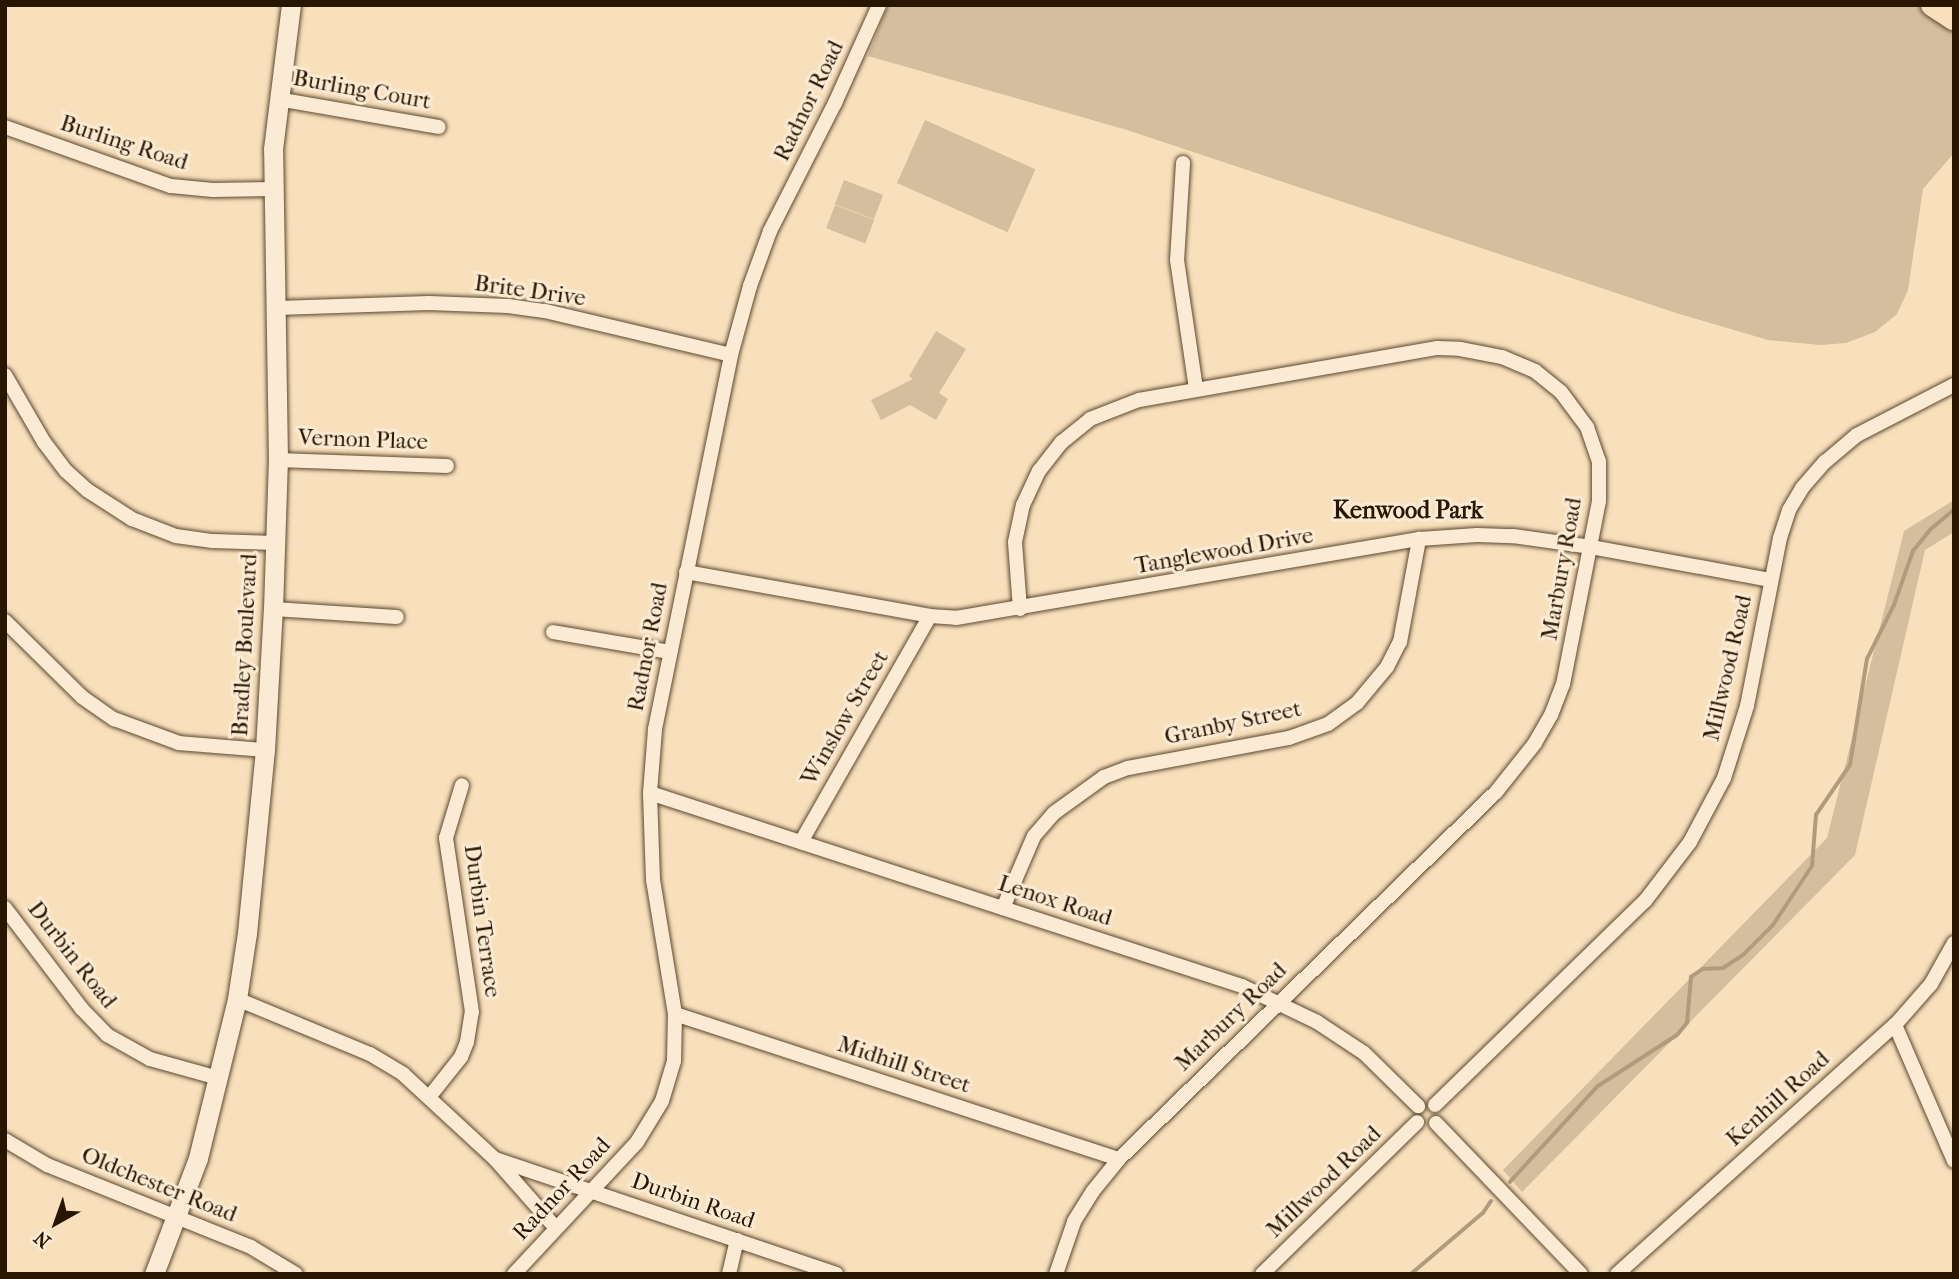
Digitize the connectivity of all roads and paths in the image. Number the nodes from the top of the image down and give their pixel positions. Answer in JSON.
{"nodes":[{"id":1,"x":879,"y":5,"type":"edge"},
{"id":2,"x":1931,"y":5,"type":"edge"},
{"id":3,"x":286,"y":6,"type":"edge"},
{"id":4,"x":1954,"y":20,"type":"edge"},
{"id":5,"x":278,"y":99,"type":"junction"},
{"id":6,"x":5,"y":127,"type":"edge"},
{"id":7,"x":439,"y":127,"type":"dead end"},
{"id":8,"x":1182,"y":163,"type":"dead end"},
{"id":9,"x":273,"y":189,"type":"junction"},
{"id":10,"x":277,"y":308,"type":"junction"},
{"id":11,"x":731,"y":355,"type":"junction"},
{"id":12,"x":5,"y":375,"type":"edge"},
{"id":13,"x":1954,"y":385,"type":"edge"},
{"id":14,"x":1196,"y":389,"type":"junction"},
{"id":15,"x":278,"y":460,"type":"junction"},
{"id":16,"x":447,"y":466,"type":"dead end"},
{"id":17,"x":1419,"y":539,"type":"junction"},
{"id":18,"x":275,"y":543,"type":"junction"},
{"id":19,"x":1591,"y":547,"type":"junction"},
{"id":20,"x":686,"y":572,"type":"junction"},
{"id":21,"x":1771,"y":580,"type":"junction"},
{"id":22,"x":273,"y":609,"type":"junction"},
{"id":23,"x":1020,"y":610,"type":"junction"},
{"id":24,"x":930,"y":616,"type":"junction"},
{"id":25,"x":397,"y":617,"type":"dead end"},
{"id":26,"x":5,"y":621,"type":"edge"},
{"id":27,"x":553,"y":632,"type":"dead end"},
{"id":28,"x":670,"y":652,"type":"junction"},
{"id":29,"x":265,"y":750,"type":"junction"},
{"id":30,"x":462,"y":785,"type":"dead end"},
{"id":31,"x":650,"y":793,"type":"junction"},
{"id":32,"x":801,"y":842,"type":"junction"},
{"id":33,"x":5,"y":908,"type":"edge"},
{"id":34,"x":1003,"y":908,"type":"junction"},
{"id":35,"x":1954,"y":943,"type":"edge"},
{"id":36,"x":237,"y":999,"type":"junction"},
{"id":37,"x":1279,"y":1001,"type":"junction"},
{"id":38,"x":675,"y":1014,"type":"junction"},
{"id":39,"x":1895,"y":1025,"type":"junction"},
{"id":40,"x":218,"y":1078,"type":"junction"},
{"id":41,"x":430,"y":1096,"type":"junction"},
{"id":42,"x":1435,"y":1105,"type":"junction"},
{"id":43,"x":1418,"y":1106,"type":"junction"},
{"id":44,"x":1417,"y":1122,"type":"junction"},
{"id":45,"x":1436,"y":1123,"type":"junction"},
{"id":46,"x":5,"y":1140,"type":"edge"},
{"id":47,"x":495,"y":1158,"type":"junction"},
{"id":48,"x":1119,"y":1159,"type":"junction"},
{"id":49,"x":1954,"y":1161,"type":"edge"},
{"id":50,"x":592,"y":1191,"type":"junction"},
{"id":51,"x":178,"y":1216,"type":"junction"},
{"id":52,"x":556,"y":1228,"type":"junction"},
{"id":53,"x":737,"y":1240,"type":"junction"},
{"id":54,"x":154,"y":1274,"type":"edge"},
{"id":55,"x":296,"y":1274,"type":"edge"},
{"id":56,"x":514,"y":1274,"type":"edge"},
{"id":57,"x":729,"y":1274,"type":"edge"},
{"id":58,"x":836,"y":1274,"type":"edge"},
{"id":59,"x":1056,"y":1274,"type":"edge"},
{"id":60,"x":1262,"y":1274,"type":"edge"},
{"id":61,"x":1581,"y":1274,"type":"edge"},
{"id":62,"x":1617,"y":1274,"type":"edge"}],
"edges":[{"from":1,"to":11,"type":"street","name":"Radnor Road"},
{"from":2,"to":4,"type":"main road"},
{"from":3,"to":5,"type":"main road","name":"Bradley Boulevard"},
{"from":5,"to":7,"type":"street","name":"Burling Court"},
{"from":5,"to":9,"type":"main road","name":"Bradley Boulevard"},
{"from":6,"to":9,"type":"street","name":"Burling Road"},
{"from":8,"to":14,"type":"street"},
{"from":9,"to":10,"type":"main road","name":"Bradley Boulevard"},
{"from":10,"to":11,"type":"street","name":"Brite Drive"},
{"from":10,"to":15,"type":"main road","name":"Bradley Boulevard"},
{"from":11,"to":20,"type":"street","name":"Radnor Road"},
{"from":12,"to":18,"type":"street"},
{"from":13,"to":21,"type":"street","name":"Millwood Road"},
{"from":14,"to":19,"type":"street","name":"Marbury Road"},
{"from":14,"to":23,"type":"street","name":"Marbury Road"},
{"from":15,"to":16,"type":"street","name":"Vernon Place"},
{"from":15,"to":18,"type":"main road","name":"Bradley Boulevard"},
{"from":17,"to":19,"type":"street","name":"Tanglewood Drive"},
{"from":17,"to":23,"type":"street","name":"Tanglewood Drive"},
{"from":17,"to":34,"type":"street","name":"Granby Street"},
{"from":18,"to":22,"type":"main road","name":"Bradley Boulevard"},
{"from":19,"to":21,"type":"street","name":"Tanglewood Drive"},
{"from":19,"to":37,"type":"street","name":"Marbury Road"},
{"from":20,"to":24,"type":"street","name":"Tanglewood Drive"},
{"from":20,"to":28,"type":"street","name":"Radnor Road"},
{"from":21,"to":42,"type":"street","name":"Millwood Road"},
{"from":22,"to":25,"type":"street"},
{"from":22,"to":29,"type":"main road","name":"Bradley Boulevard"},
{"from":23,"to":24,"type":"street","name":"Tanglewood Drive"},
{"from":24,"to":32,"type":"street","name":"Winslow Street"},
{"from":26,"to":29,"type":"street"},
{"from":27,"to":28,"type":"street"},
{"from":28,"to":31,"type":"street","name":"Radnor Road"},
{"from":29,"to":36,"type":"main road","name":"Bradley Boulevard"},
{"from":30,"to":41,"type":"street","name":"Durbin Terrace"},
{"from":31,"to":32,"type":"street","name":"Lenox Road"},
{"from":31,"to":38,"type":"street","name":"Radnor Road"},
{"from":32,"to":34,"type":"street","name":"Lenox Road"},
{"from":33,"to":40,"type":"street","name":"Durbin Road"},
{"from":34,"to":37,"type":"street","name":"Lenox Road"},
{"from":35,"to":39,"type":"street","name":"Kenhill Road"},
{"from":36,"to":40,"type":"main road","name":"Bradley Boulevard"},
{"from":36,"to":41,"type":"street","name":"Durbin Road"},
{"from":37,"to":43,"type":"street","name":"Lenox Road"},
{"from":37,"to":48,"type":"street","name":"Marbury Road"},
{"from":38,"to":48,"type":"street","name":"Midhill Street"},
{"from":38,"to":50,"type":"street","name":"Radnor Road"},
{"from":39,"to":49,"type":"street"},
{"from":39,"to":62,"type":"street","name":"Kenhill Road"},
{"from":40,"to":51,"type":"main road","name":"Bradley Boulevard"},
{"from":41,"to":47,"type":"street","name":"Durbin Road"},
{"from":42,"to":43,"type":"street"},
{"from":42,"to":45,"type":"street"},
{"from":43,"to":44,"type":"street"},
{"from":44,"to":45,"type":"street"},
{"from":44,"to":60,"type":"street","name":"Millwood Road"},
{"from":45,"to":61,"type":"street"},
{"from":46,"to":51,"type":"street","name":"Oldchester Road"},
{"from":47,"to":50,"type":"street","name":"Durbin Road"},
{"from":47,"to":52,"type":"street","name":"Durbin Road"},
{"from":48,"to":59,"type":"street","name":"Marbury Road"},
{"from":50,"to":52,"type":"street","name":"Radnor Road"},
{"from":50,"to":53,"type":"street","name":"Durbin Road"},
{"from":51,"to":54,"type":"main road","name":"Bradley Boulevard"},
{"from":51,"to":55,"type":"street","name":"Oldchester Road"},
{"from":52,"to":56,"type":"street","name":"Radnor Road"},
{"from":53,"to":57,"type":"street"},
{"from":53,"to":58,"type":"street","name":"Durbin Road"}]}
